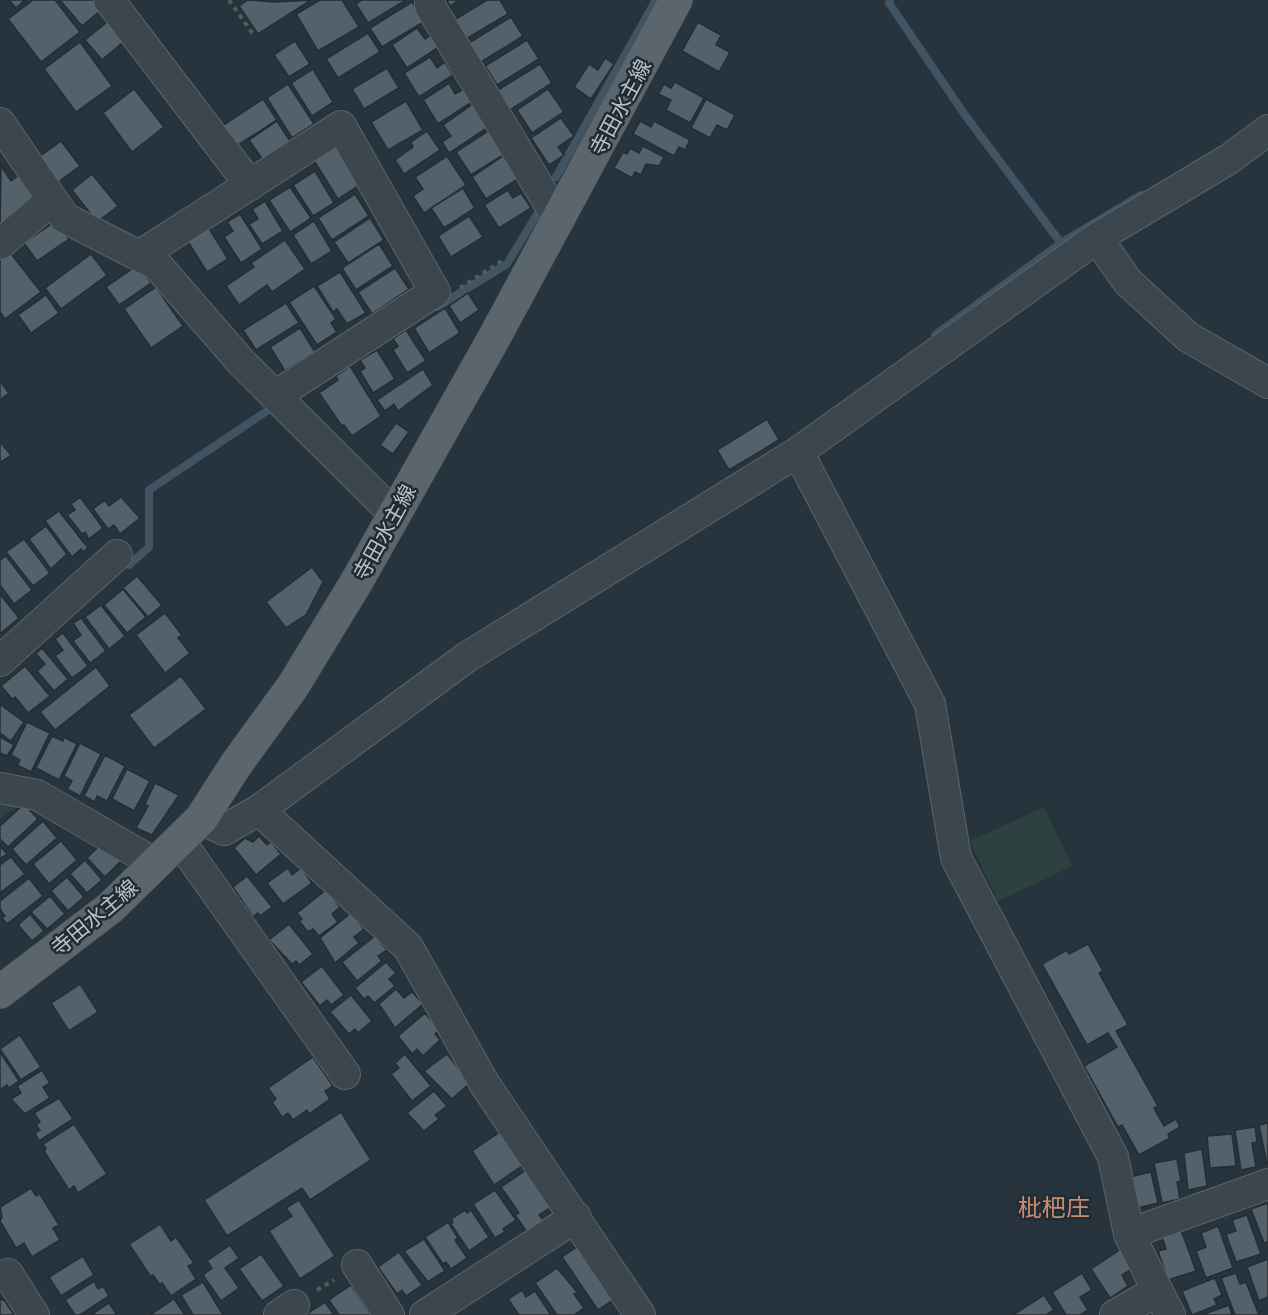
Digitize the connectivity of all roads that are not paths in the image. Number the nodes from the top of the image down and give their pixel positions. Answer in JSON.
{"nodes":[{"id":1,"x":109,"y":0,"type":"edge"},
{"id":2,"x":430,"y":0,"type":"edge"},
{"id":3,"x":676,"y":0,"type":"edge"},
{"id":4,"x":0,"y":123,"type":"edge"},
{"id":5,"x":1268,"y":130,"type":"edge"},
{"id":6,"x":250,"y":185,"type":"junction"},
{"id":7,"x":52,"y":200,"type":"junction"},
{"id":8,"x":559,"y":219,"type":"junction"},
{"id":9,"x":1097,"y":238,"type":"junction"},
{"id":10,"x":0,"y":244,"type":"edge"},
{"id":11,"x":139,"y":256,"type":"junction"},
{"id":12,"x":1268,"y":383,"type":"edge"},
{"id":13,"x":275,"y":396,"type":"junction"},
{"id":14,"x":798,"y":453,"type":"junction"},
{"id":15,"x":394,"y":513,"type":"junction"},
{"id":16,"x":117,"y":555,"type":"dead end"},
{"id":17,"x":0,"y":662,"type":"edge"},
{"id":18,"x":0,"y":788,"type":"edge"},
{"id":19,"x":259,"y":810,"type":"junction"},
{"id":20,"x":190,"y":829,"type":"junction"},
{"id":21,"x":156,"y":864,"type":"junction"},
{"id":22,"x":0,"y":992,"type":"edge"},
{"id":23,"x":345,"y":1074,"type":"dead end"},
{"id":24,"x":1268,"y":1184,"type":"edge"},
{"id":25,"x":576,"y":1217,"type":"junction"},
{"id":26,"x":1129,"y":1234,"type":"junction"},
{"id":27,"x":357,"y":1265,"type":"road end"},
{"id":28,"x":3,"y":1271,"type":"edge"},
{"id":29,"x":1163,"y":1303,"type":"edge"},
{"id":30,"x":34,"y":1315,"type":"edge"},
{"id":31,"x":389,"y":1315,"type":"edge"},
{"id":32,"x":425,"y":1315,"type":"edge"},
{"id":33,"x":640,"y":1315,"type":"edge"},
{"id":34,"x":1115,"y":1315,"type":"edge"}],
"edges":[{"from":1,"to":6,"type":"street"},
{"from":2,"to":8,"type":"street"},
{"from":3,"to":8,"type":"main road","name":"寺田水主線"},
{"from":4,"to":7,"type":"street"},
{"from":5,"to":9,"type":"street"},
{"from":6,"to":11,"type":"street"},
{"from":6,"to":13,"type":"street"},
{"from":7,"to":10,"type":"street"},
{"from":7,"to":11,"type":"street"},
{"from":8,"to":15,"type":"main road","name":"寺田水主線"},
{"from":9,"to":12,"type":"street"},
{"from":9,"to":14,"type":"street"},
{"from":11,"to":13,"type":"street"},
{"from":13,"to":15,"type":"street"},
{"from":14,"to":19,"type":"street"},
{"from":14,"to":26,"type":"street"},
{"from":15,"to":20,"type":"main road","name":"寺田水主線"},
{"from":16,"to":17,"type":"street"},
{"from":18,"to":21,"type":"street"},
{"from":19,"to":20,"type":"street"},
{"from":19,"to":25,"type":"street"},
{"from":20,"to":21,"type":"main road","name":"寺田水主線"},
{"from":20,"to":23,"type":"street"},
{"from":21,"to":22,"type":"main road","name":"寺田水主線"},
{"from":24,"to":26,"type":"street"},
{"from":25,"to":32,"type":"street"},
{"from":25,"to":33,"type":"street"},
{"from":26,"to":29,"type":"street"},
{"from":27,"to":31,"type":"street"},
{"from":28,"to":30,"type":"street"},
{"from":29,"to":34,"type":"street"}]}
